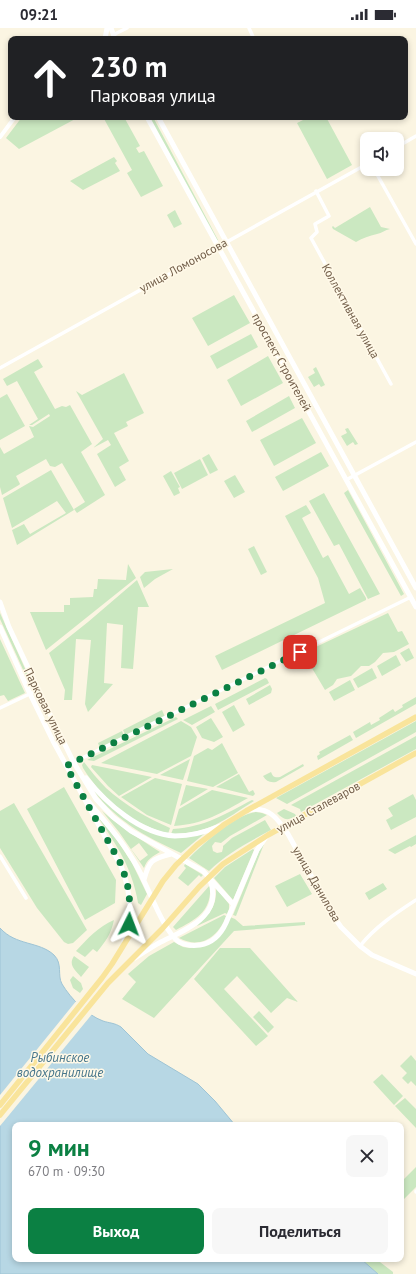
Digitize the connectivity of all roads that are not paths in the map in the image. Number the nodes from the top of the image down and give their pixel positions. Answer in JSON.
{"nodes":[{"id":1,"x":127,"y":28,"type":"edge"},
{"id":2,"x":115,"y":36,"type":"edge"},
{"id":3,"x":13,"y":120,"type":"edge"},
{"id":4,"x":149,"y":120,"type":"edge"},
{"id":5,"x":160,"y":120,"type":"edge"},
{"id":6,"x":416,"y":136,"type":"edge"},
{"id":7,"x":0,"y":137,"type":"edge"},
{"id":8,"x":404,"y":143,"type":"edge"},
{"id":9,"x":360,"y":168,"type":"edge"},
{"id":10,"x":378,"y":176,"type":"edge"},
{"id":11,"x":316,"y":192,"type":"junction"},
{"id":12,"x":226,"y":241,"type":"junction"},
{"id":13,"x":416,"y":244,"type":"edge"},
{"id":14,"x":218,"y":246,"type":"junction"},
{"id":15,"x":0,"y":368,"type":"edge"},
{"id":16,"x":391,"y":384,"type":"dead end"},
{"id":17,"x":416,"y":442,"type":"edge"},
{"id":18,"x":355,"y":476,"type":"junction"},
{"id":19,"x":346,"y":480,"type":"junction"},
{"id":20,"x":416,"y":588,"type":"edge"},
{"id":21,"x":411,"y":597,"type":"junction"},
{"id":22,"x":0,"y":602,"type":"edge"},
{"id":23,"x":416,"y":607,"type":"edge"},
{"id":24,"x":0,"y":628,"type":"edge"},
{"id":25,"x":38,"y":690,"type":"junction"},
{"id":26,"x":30,"y":694,"type":"junction"},
{"id":27,"x":0,"y":708,"type":"edge"},
{"id":28,"x":416,"y":717,"type":"edge"},
{"id":29,"x":416,"y":753,"type":"edge"},
{"id":30,"x":75,"y":764,"type":"junction"},
{"id":31,"x":66,"y":766,"type":"junction"},
{"id":32,"x":79,"y":788,"type":"junction"},
{"id":33,"x":246,"y":811,"type":"junction"},
{"id":34,"x":225,"y":824,"type":"junction"},
{"id":35,"x":283,"y":826,"type":"junction"},
{"id":36,"x":268,"y":835,"type":"junction"},
{"id":37,"x":171,"y":854,"type":"junction"},
{"id":38,"x":0,"y":856,"type":"edge"},
{"id":39,"x":206,"y":873,"type":"junction"},
{"id":40,"x":144,"y":880,"type":"junction"},
{"id":41,"x":26,"y":898,"type":"dead end"},
{"id":42,"x":416,"y":900,"type":"edge"},
{"id":43,"x":233,"y":904,"type":"junction"},
{"id":44,"x":360,"y":946,"type":"junction"},
{"id":45,"x":121,"y":951,"type":"junction"},
{"id":46,"x":128,"y":963,"type":"junction"},
{"id":47,"x":416,"y":974,"type":"edge"},
{"id":48,"x":0,"y":1105,"type":"edge"},
{"id":49,"x":0,"y":1115,"type":"edge"}],
"edges":[{"from":1,"to":2,"type":"street"},
{"from":3,"to":7,"type":"street"},
{"from":4,"to":14,"type":"main road","name":"проспект Строителей"},
{"from":5,"to":12,"type":"main road","name":"проспект Строителей"},
{"from":6,"to":8,"type":"street"},
{"from":9,"to":11,"type":"street","name":"улица Ломоносова"},
{"from":10,"to":13,"type":"street"},
{"from":11,"to":12,"type":"street","name":"улица Ломоносова"},
{"from":11,"to":16,"type":"street","name":"Коллективная улица"},
{"from":12,"to":14,"type":"street","name":"улица Ломоносова"},
{"from":12,"to":18,"type":"main road","name":"проспект Строителей"},
{"from":14,"to":15,"type":"street","name":"улица Ломоносова"},
{"from":14,"to":19,"type":"main road","name":"проспект Строителей"},
{"from":17,"to":18,"type":"street"},
{"from":18,"to":19,"type":"street"},
{"from":18,"to":20,"type":"main road","name":"проспект Строителей"},
{"from":19,"to":21,"type":"main road","name":"проспект Строителей"},
{"from":21,"to":23,"type":"main road","name":"проспект Строителей"},
{"from":21,"to":30,"type":"street"},
{"from":22,"to":25,"type":"main road","name":"Парковая улица"},
{"from":24,"to":26,"type":"main road","name":"Парковая улица"},
{"from":25,"to":26,"type":"street"},
{"from":25,"to":30,"type":"main road","name":"Парковая улица"},
{"from":26,"to":27,"type":"street"},
{"from":26,"to":31,"type":"main road","name":"Парковая улица"},
{"from":28,"to":33,"type":"main road"},
{"from":29,"to":35,"type":"main road","name":"улица Сталеваров"},
{"from":30,"to":31,"type":"street"},
{"from":30,"to":34,"type":"main road"},
{"from":30,"to":37,"type":"main road","name":"Парковая улица"},
{"from":31,"to":32,"type":"main road","name":"Парковая улица"},
{"from":32,"to":40,"type":"main road"},
{"from":32,"to":45,"type":"main road"},
{"from":33,"to":34,"type":"main road"},
{"from":33,"to":35,"type":"main road","name":"улица Данилова"},
{"from":34,"to":45,"type":"main road"},
{"from":35,"to":36,"type":"main road","name":"улица Сталеваров"},
{"from":35,"to":44,"type":"main road","name":"улица Данилова"},
{"from":36,"to":43,"type":"main road"},
{"from":36,"to":46,"type":"main road","name":"улица Сталеваров"},
{"from":37,"to":39,"type":"main road","name":"Парковая улица"},
{"from":37,"to":40,"type":"main road"},
{"from":38,"to":41,"type":"street"},
{"from":39,"to":43,"type":"main road","name":"Парковая улица"},
{"from":39,"to":46,"type":"main road"},
{"from":40,"to":43,"type":"main road"},
{"from":42,"to":44,"type":"street"},
{"from":44,"to":47,"type":"main road","name":"улица Данилова"},
{"from":45,"to":48,"type":"main road"},
{"from":46,"to":49,"type":"main road","name":"улица Сталеваров"}]}
